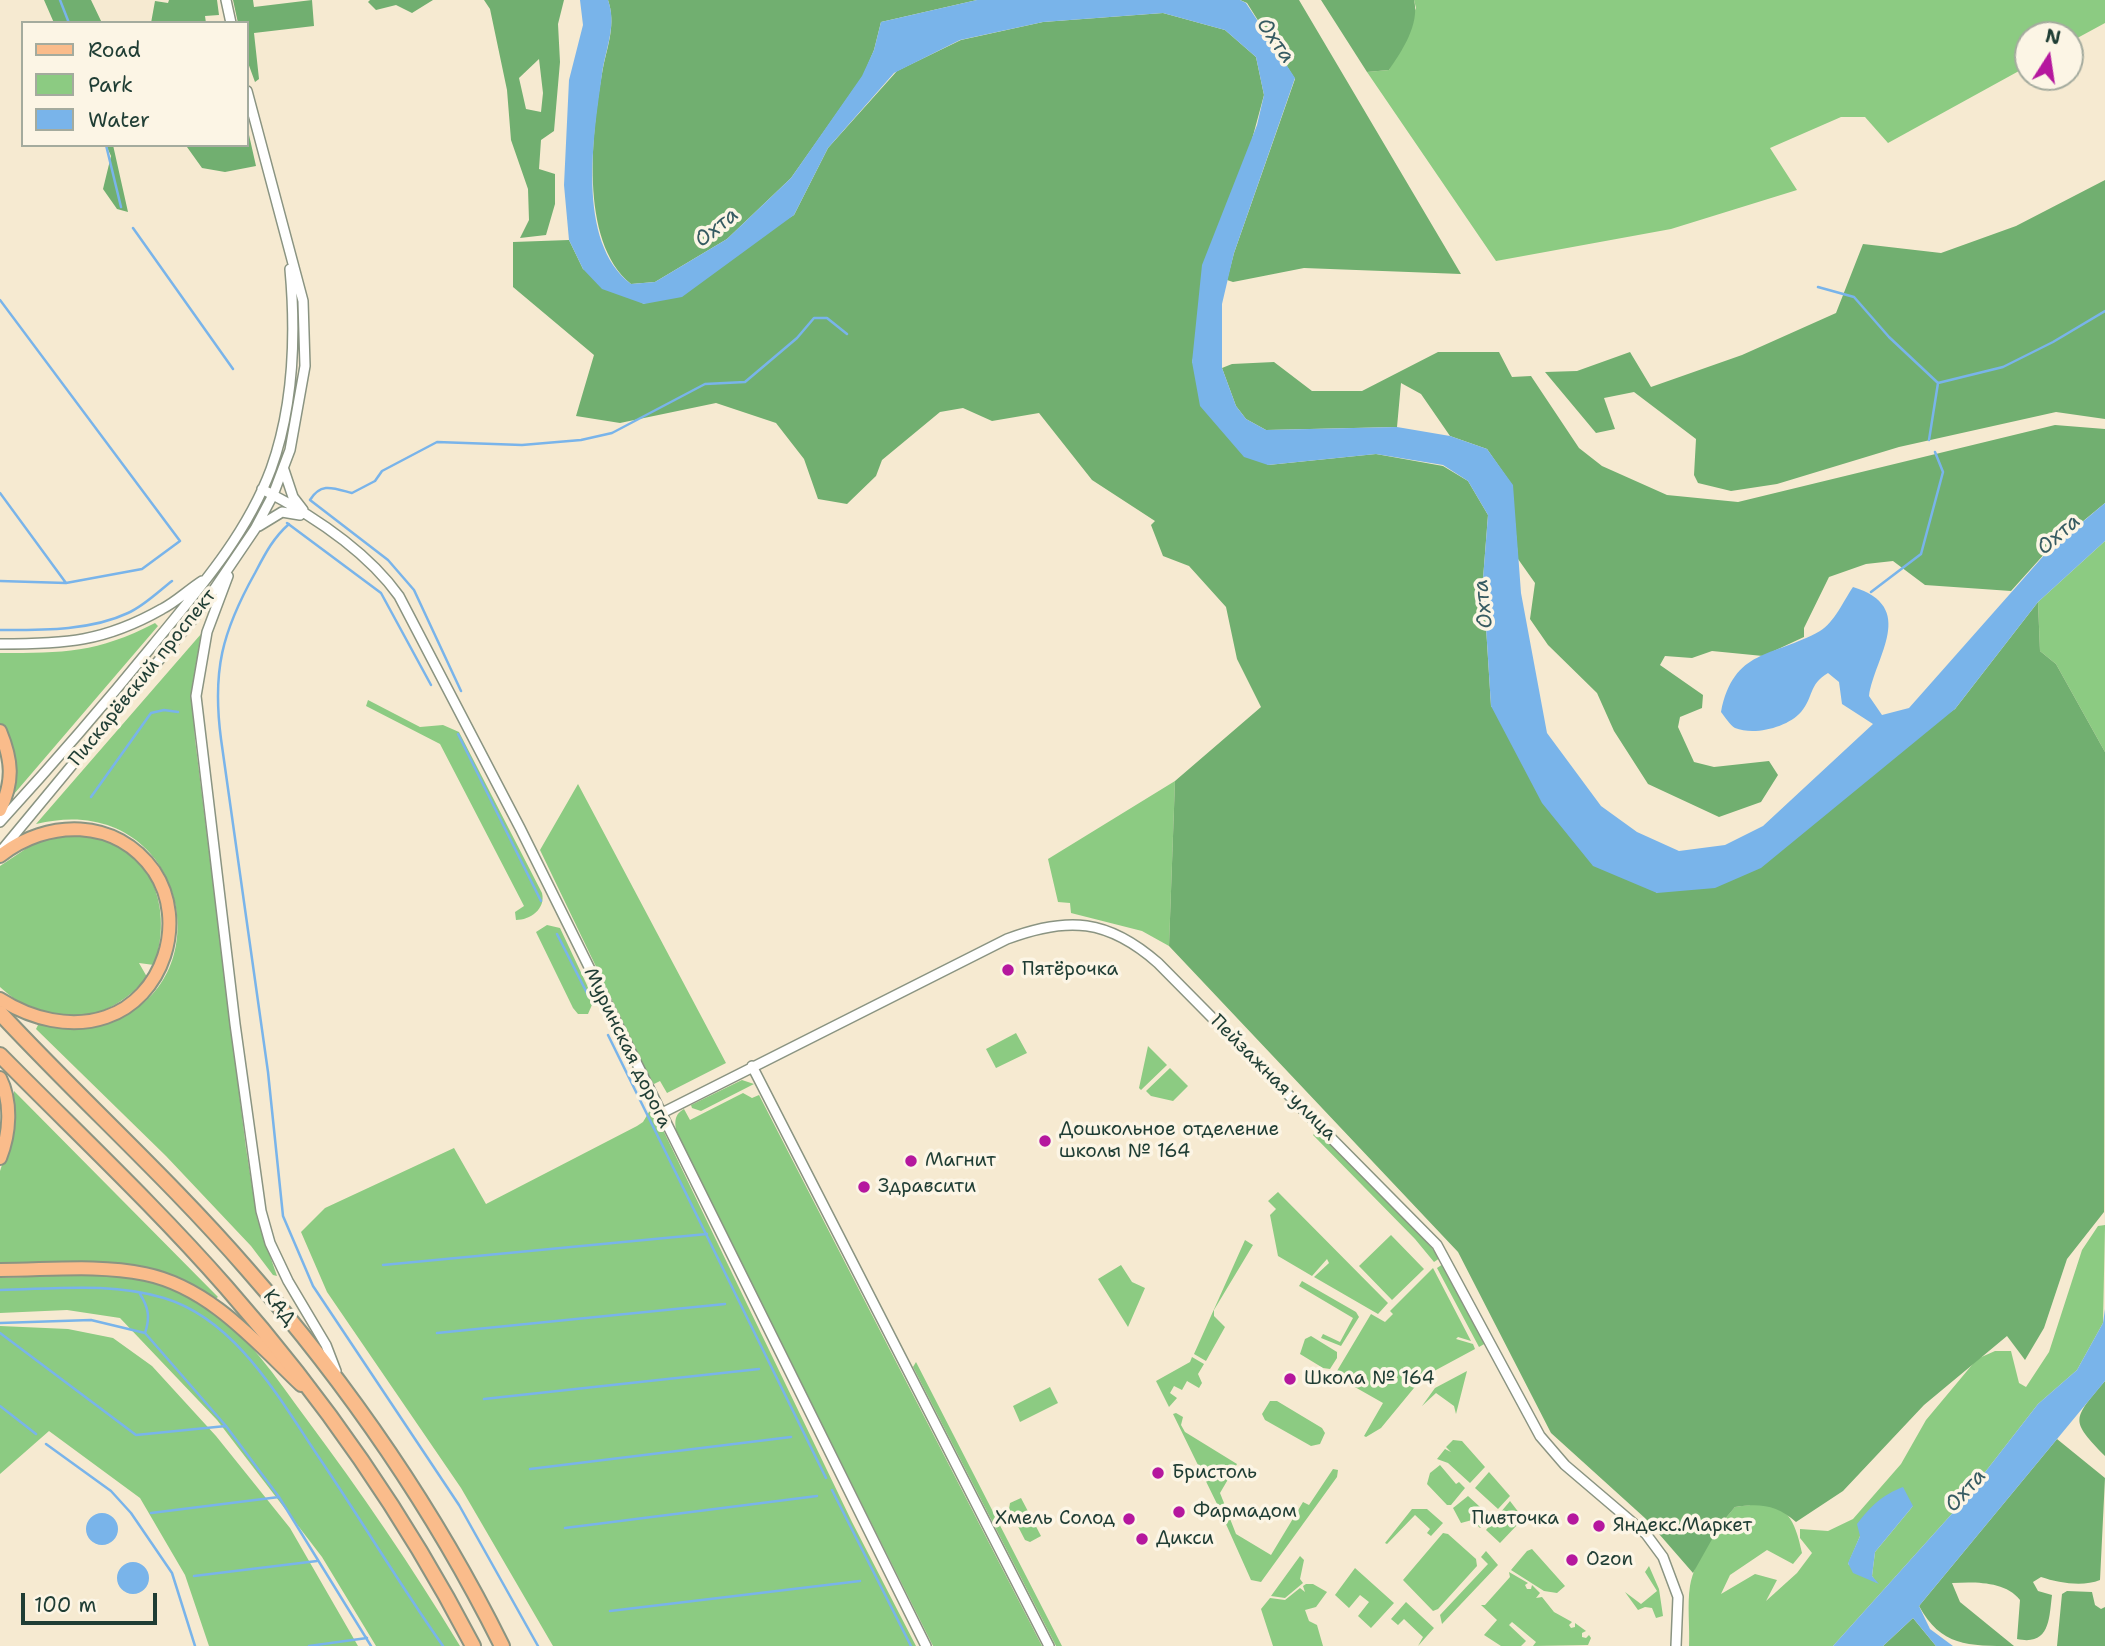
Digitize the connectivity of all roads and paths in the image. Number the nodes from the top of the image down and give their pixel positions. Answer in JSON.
{"nodes":[{"id":1,"x":226,"y":0,"type":"edge"},
{"id":2,"x":231,"y":21,"type":"edge"},
{"id":3,"x":248,"y":104,"type":"edge"},
{"id":4,"x":289,"y":256,"type":"junction"},
{"id":5,"x":283,"y":469,"type":"junction"},
{"id":6,"x":262,"y":489,"type":"junction"},
{"id":7,"x":273,"y":495,"type":"junction"},
{"id":8,"x":309,"y":517,"type":"junction"},
{"id":9,"x":255,"y":529,"type":"junction"},
{"id":10,"x":230,"y":568,"type":"junction"},
{"id":11,"x":209,"y":577,"type":"junction"},
{"id":12,"x":0,"y":644,"type":"edge"},
{"id":13,"x":0,"y":731,"type":"edge"},
{"id":14,"x":0,"y":810,"type":"edge"},
{"id":15,"x":0,"y":822,"type":"edge"},
{"id":16,"x":0,"y":855,"type":"edge"},
{"id":17,"x":0,"y":999,"type":"edge"},
{"id":18,"x":0,"y":1013,"type":"edge"},
{"id":19,"x":0,"y":1055,"type":"edge"},
{"id":20,"x":752,"y":1066,"type":"junction"},
{"id":21,"x":0,"y":1078,"type":"edge"},
{"id":22,"x":660,"y":1114,"type":"junction"},
{"id":23,"x":0,"y":1158,"type":"edge"},
{"id":24,"x":0,"y":1270,"type":"edge"},
{"id":25,"x":343,"y":1389,"type":"junction"},
{"id":26,"x":317,"y":1401,"type":"junction"},
{"id":27,"x":473,"y":1646,"type":"edge"},
{"id":28,"x":502,"y":1646,"type":"edge"},
{"id":29,"x":926,"y":1646,"type":"edge"},
{"id":30,"x":1049,"y":1646,"type":"edge"},
{"id":31,"x":1676,"y":1646,"type":"edge"}],
"edges":[{"from":1,"to":2,"type":"street"},
{"from":3,"to":4,"type":"street"},
{"from":4,"to":5,"type":"street"},
{"from":4,"to":6,"type":"street"},
{"from":5,"to":7,"type":"street"},
{"from":5,"to":8,"type":"street"},
{"from":6,"to":7,"type":"street","name":"Муринская дорога"},
{"from":6,"to":11,"type":"street","name":"Пискарёвский проспект"},
{"from":7,"to":8,"type":"street","name":"Муринская дорога"},
{"from":7,"to":9,"type":"street","name":"Пискарёвский проспект"},
{"from":8,"to":9,"type":"street"},
{"from":8,"to":22,"type":"street","name":"Муринская дорога"},
{"from":9,"to":10,"type":"street","name":"Пискарёвский проспект"},
{"from":10,"to":16,"type":"street","name":"Пискарёвский проспект"},
{"from":10,"to":25,"type":"street"},
{"from":11,"to":12,"type":"street"},
{"from":11,"to":15,"type":"street","name":"Пискарёвский проспект"},
{"from":13,"to":14,"type":"main road"},
{"from":16,"to":17,"type":"main road"},
{"from":18,"to":25,"type":"highway","name":"КАД"},
{"from":19,"to":26,"type":"highway","name":"КАД"},
{"from":20,"to":22,"type":"street","name":"Пейзажная улица"},
{"from":20,"to":30,"type":"street"},
{"from":20,"to":31,"type":"street","name":"Пейзажная улица"},
{"from":21,"to":23,"type":"main road"},
{"from":22,"to":29,"type":"street","name":"Муринская дорога"},
{"from":24,"to":26,"type":"main road"},
{"from":25,"to":28,"type":"highway","name":"КАД"},
{"from":26,"to":27,"type":"highway","name":"КАД"}]}
